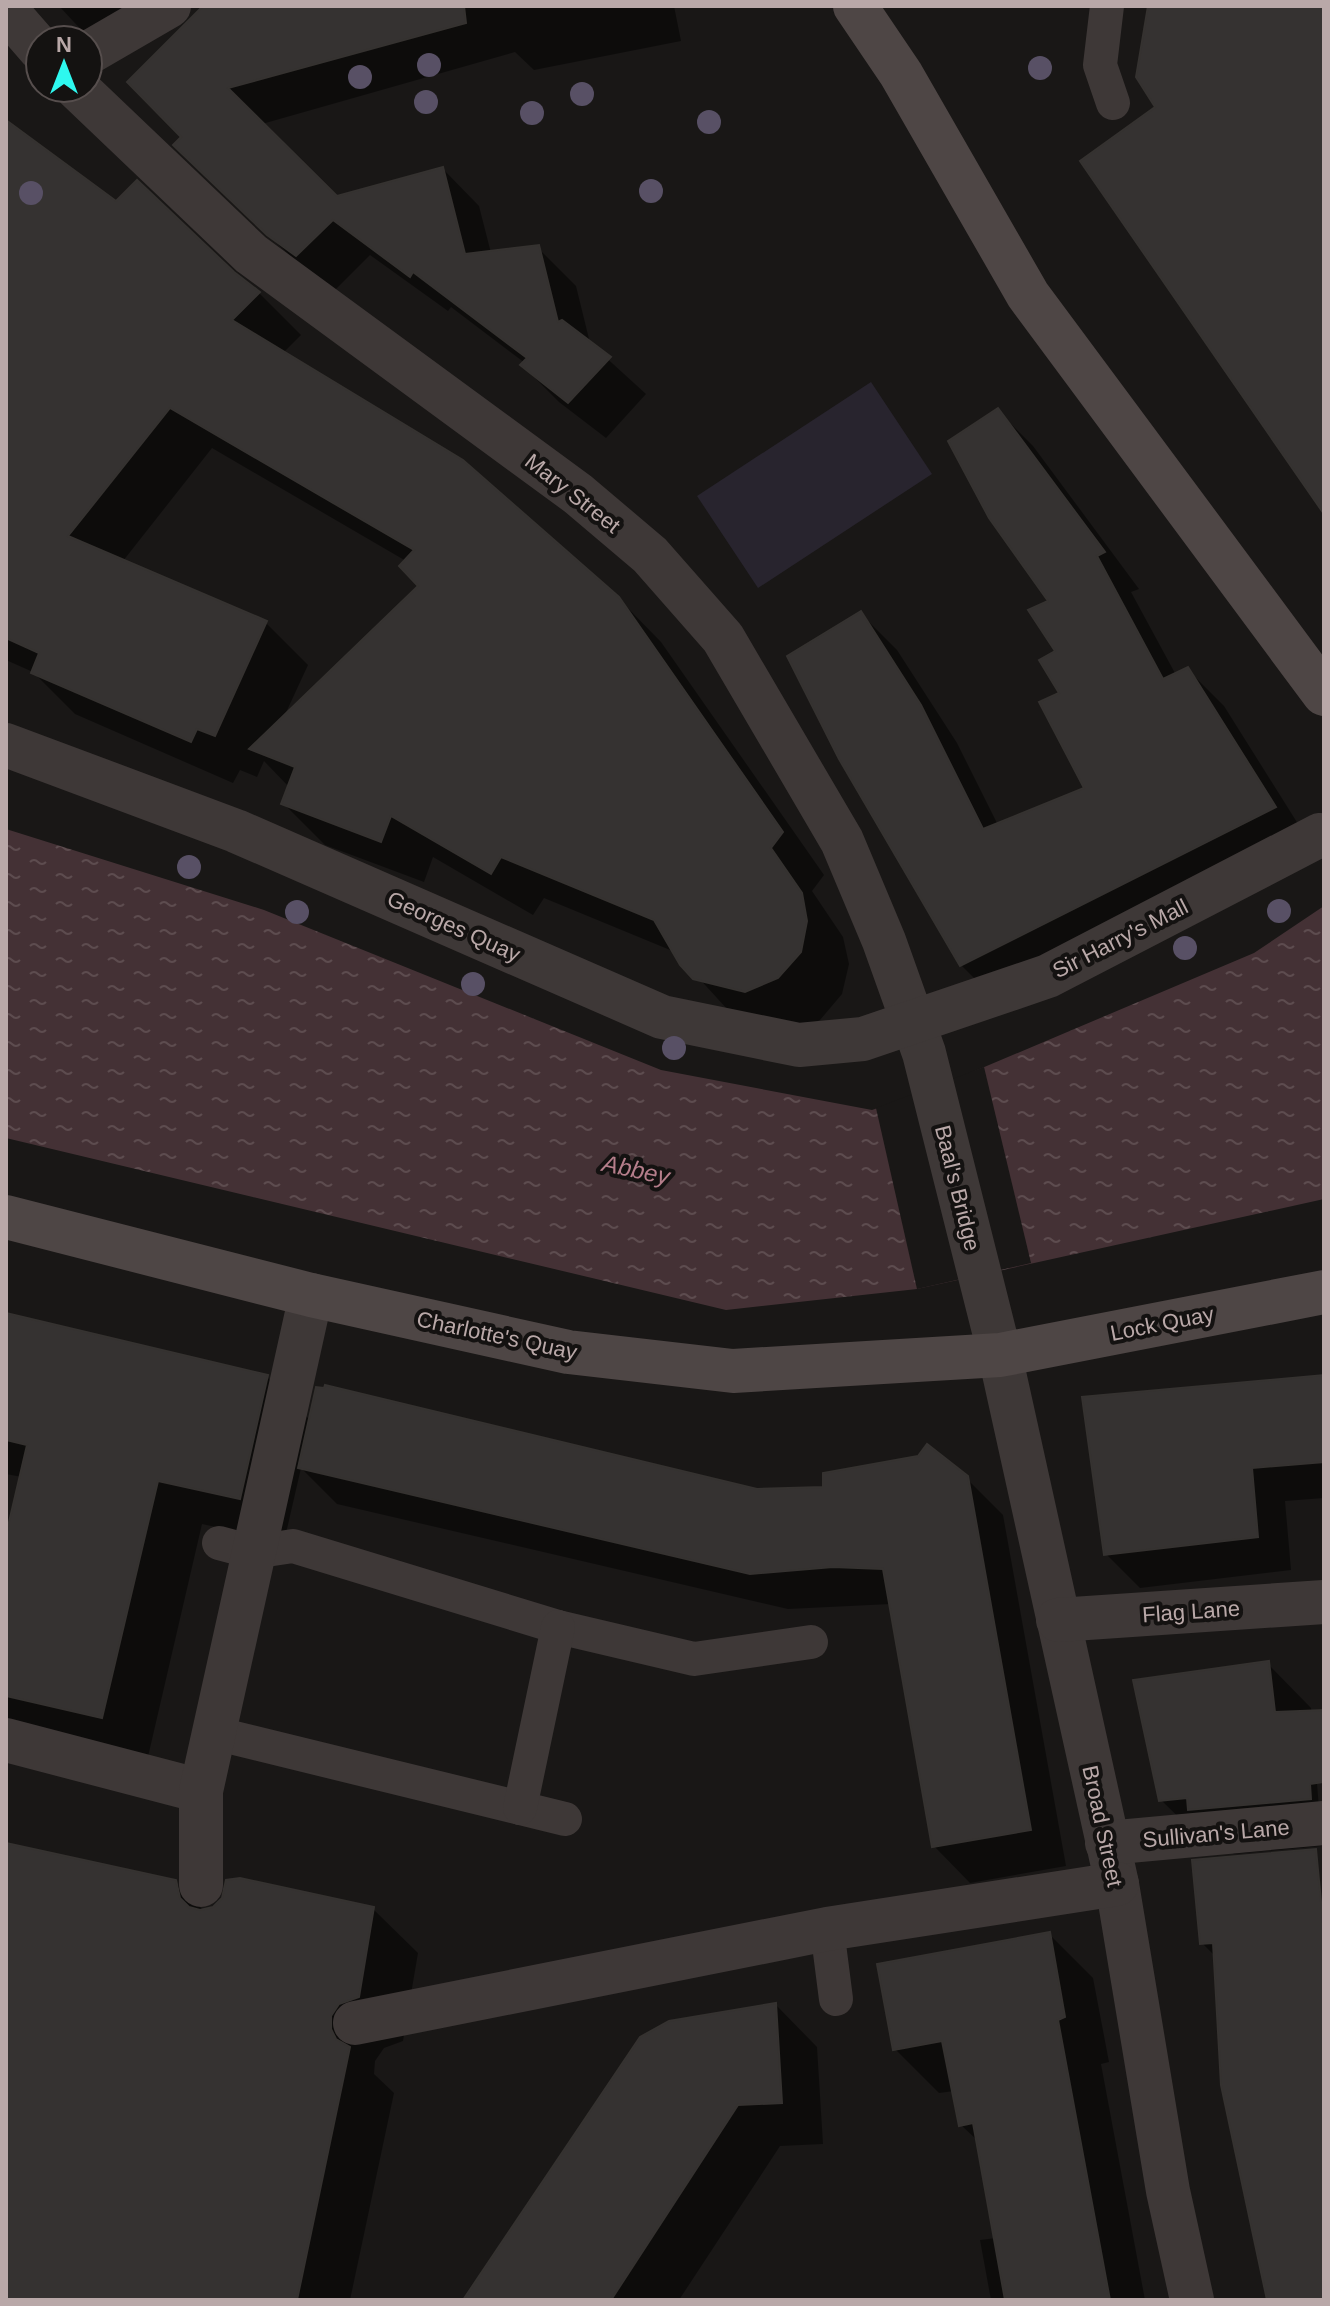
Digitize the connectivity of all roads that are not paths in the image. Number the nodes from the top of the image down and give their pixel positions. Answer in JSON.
{"nodes":[{"id":1,"x":169,"y":6,"type":"edge"},
{"id":2,"x":855,"y":6,"type":"edge"},
{"id":3,"x":892,"y":6,"type":"edge"},
{"id":4,"x":1107,"y":6,"type":"edge"},
{"id":5,"x":6,"y":10,"type":"edge"},
{"id":6,"x":24,"y":31,"type":"edge"},
{"id":7,"x":104,"y":44,"type":"edge"},
{"id":8,"x":901,"y":74,"type":"junction"},
{"id":9,"x":1113,"y":103,"type":"dead end"},
{"id":10,"x":94,"y":104,"type":"edge"},
{"id":11,"x":1324,"y":694,"type":"edge"},
{"id":12,"x":6,"y":745,"type":"edge"},
{"id":13,"x":1320,"y":835,"type":"dead end"},
{"id":14,"x":918,"y":1038,"type":"junction"},
{"id":15,"x":6,"y":1217,"type":"edge"},
{"id":16,"x":1324,"y":1292,"type":"edge"},
{"id":17,"x":311,"y":1295,"type":"junction"},
{"id":18,"x":1000,"y":1355,"type":"junction"},
{"id":19,"x":236,"y":1548,"type":"junction"},
{"id":20,"x":1324,"y":1602,"type":"edge"},
{"id":21,"x":1058,"y":1620,"type":"junction"},
{"id":22,"x":558,"y":1627,"type":"junction"},
{"id":23,"x":811,"y":1642,"type":"dead end"},
{"id":24,"x":214,"y":1733,"type":"junction"},
{"id":25,"x":6,"y":1740,"type":"edge"},
{"id":26,"x":201,"y":1791,"type":"junction"},
{"id":27,"x":520,"y":1808,"type":"junction"},
{"id":28,"x":565,"y":1819,"type":"dead end"},
{"id":29,"x":1324,"y":1823,"type":"edge"},
{"id":30,"x":1112,"y":1864,"type":"junction"},
{"id":31,"x":201,"y":1885,"type":"dead end"},
{"id":32,"x":827,"y":1929,"type":"junction"},
{"id":33,"x":836,"y":1999,"type":"dead end"},
{"id":34,"x":355,"y":2023,"type":"dead end"},
{"id":35,"x":1192,"y":2300,"type":"edge"}],
"edges":[{"from":1,"to":7,"type":"street"},
{"from":2,"to":8,"type":"main road"},
{"from":3,"to":8,"type":"main road"},
{"from":4,"to":9,"type":"lane"},
{"from":5,"to":6,"type":"street"},
{"from":8,"to":11,"type":"main road"},
{"from":10,"to":14,"type":"street","name":"Mary Street"},
{"from":12,"to":14,"type":"street","name":"Georges Quay"},
{"from":13,"to":14,"type":"street","name":"Sir Harry's Mall"},
{"from":14,"to":18,"type":"street","name":"Baal's Bridge"},
{"from":15,"to":17,"type":"main road","name":"Charlotte's Quay"},
{"from":16,"to":18,"type":"main road","name":"Lock Quay"},
{"from":17,"to":18,"type":"main road","name":"Charlotte's Quay"},
{"from":17,"to":19,"type":"street"},
{"from":18,"to":21,"type":"street","name":"Broad Street"},
{"from":19,"to":22,"type":"lane"},
{"from":19,"to":24,"type":"street"},
{"from":20,"to":21,"type":"street","name":"Flag Lane"},
{"from":21,"to":30,"type":"street","name":"Broad Street"},
{"from":22,"to":23,"type":"lane"},
{"from":22,"to":27,"type":"lane"},
{"from":24,"to":26,"type":"street"},
{"from":24,"to":27,"type":"lane"},
{"from":25,"to":26,"type":"street"},
{"from":26,"to":31,"type":"street"},
{"from":27,"to":28,"type":"lane"},
{"from":29,"to":30,"type":"street","name":"Sullivan's Lane"},
{"from":30,"to":32,"type":"street","name":"Sullivan's Lane"},
{"from":30,"to":35,"type":"street","name":"Broad Street"},
{"from":32,"to":33,"type":"lane"},
{"from":32,"to":34,"type":"street","name":"Sullivan's Lane"}]}
